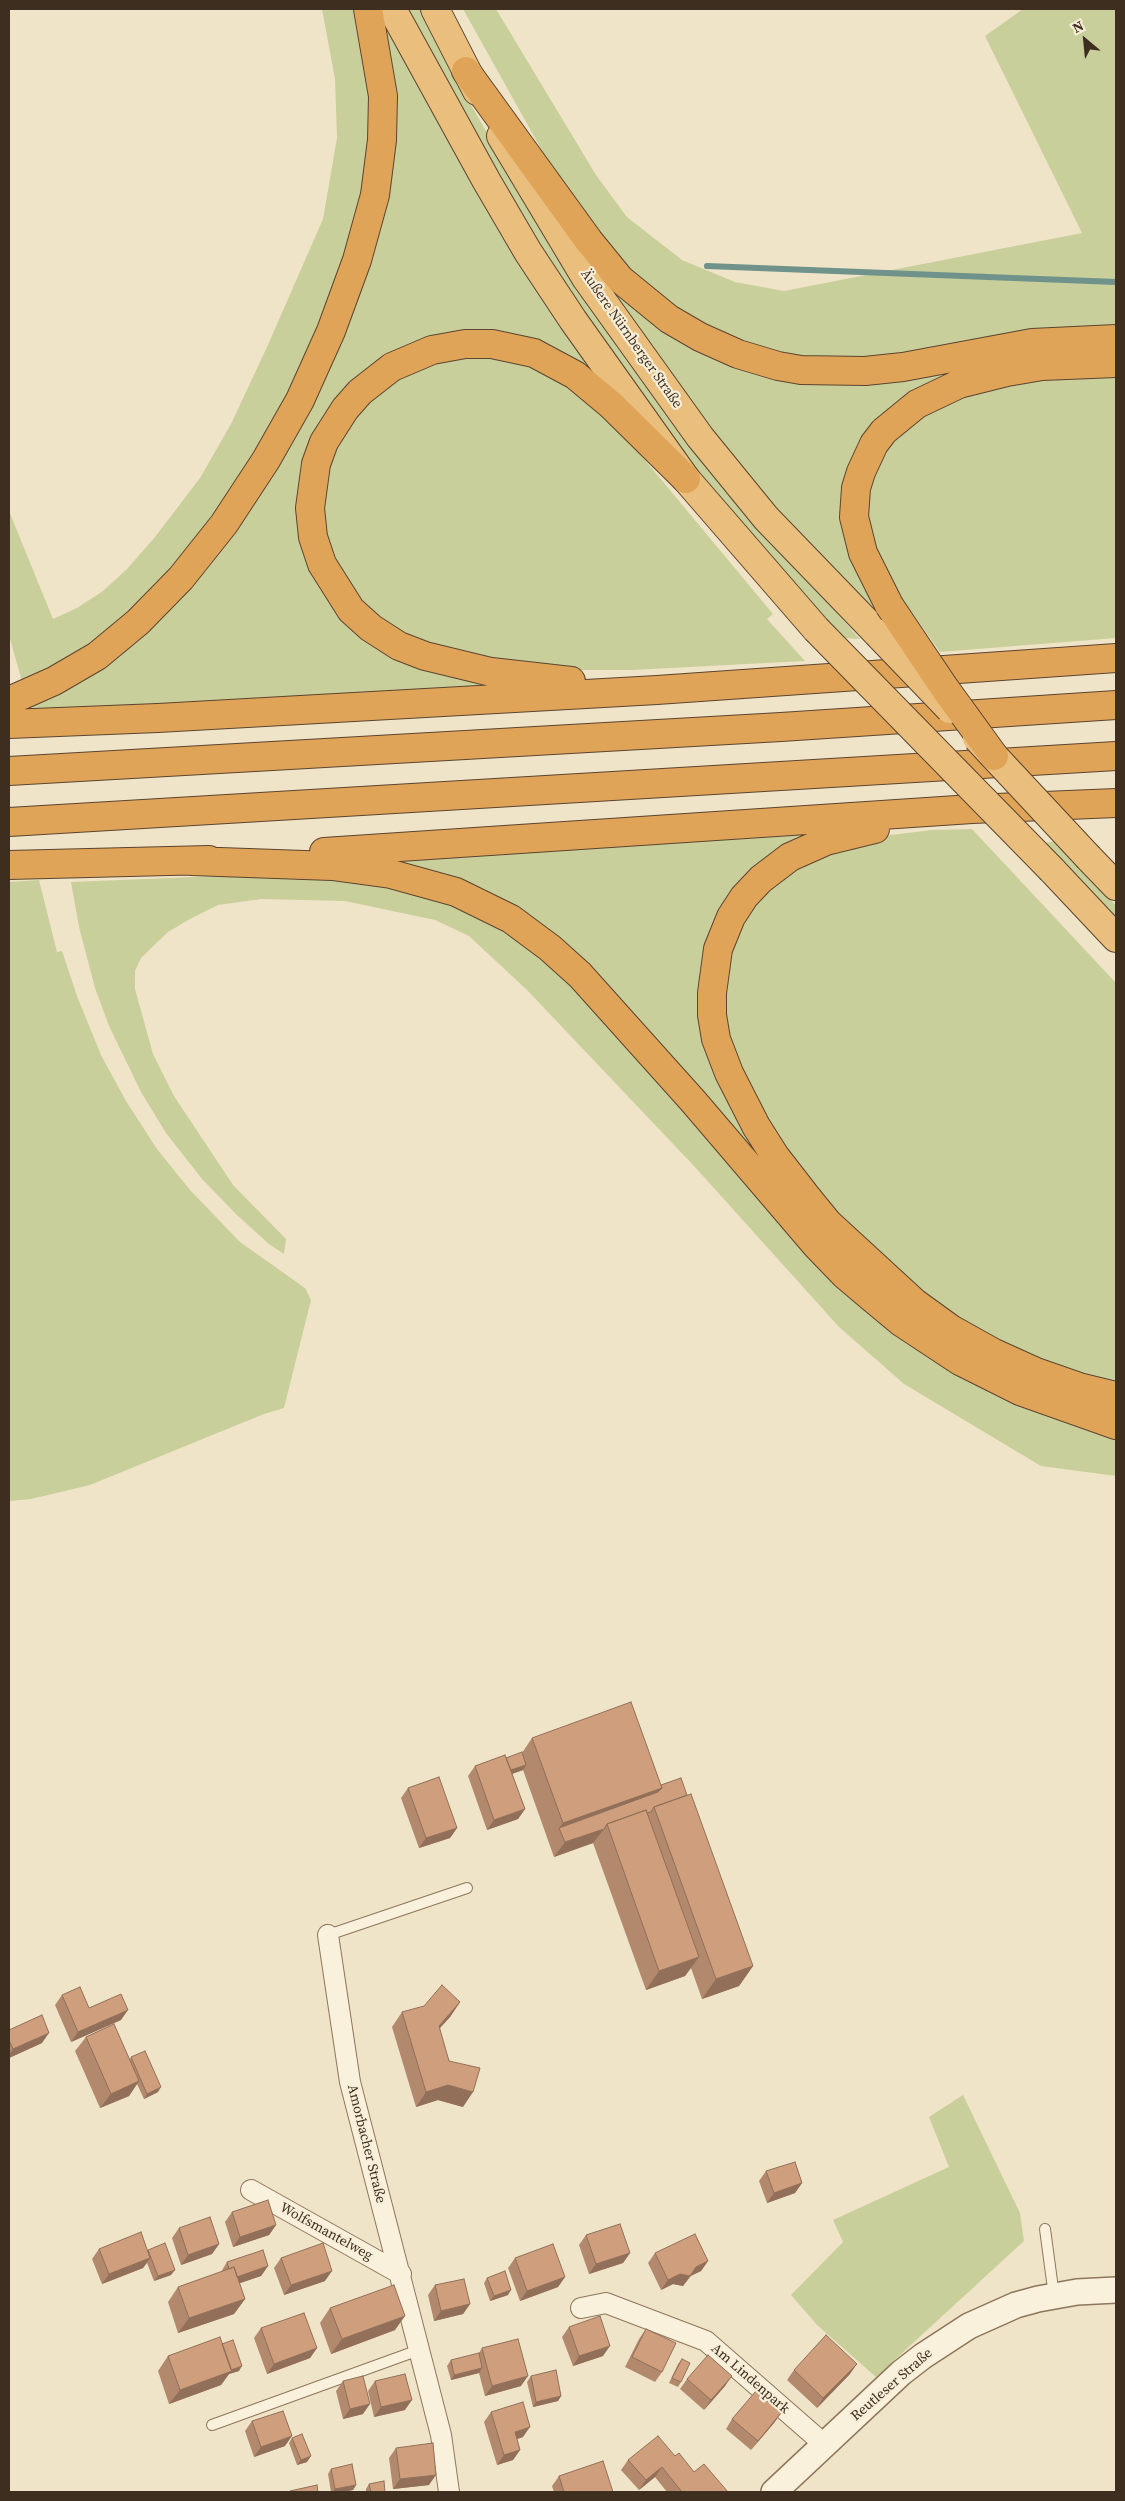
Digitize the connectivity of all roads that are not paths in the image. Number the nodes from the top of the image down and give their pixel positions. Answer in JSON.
{"nodes":[{"id":1,"x":368,"y":9,"type":"edge"},
{"id":2,"x":392,"y":9,"type":"edge"},
{"id":3,"x":435,"y":9,"type":"edge"},
{"id":4,"x":466,"y":71,"type":"junction"},
{"id":5,"x":1116,"y":339,"type":"edge"},
{"id":6,"x":1116,"y":363,"type":"edge"},
{"id":7,"x":686,"y":479,"type":"junction"},
{"id":8,"x":1116,"y":658,"type":"edge"},
{"id":9,"x":657,"y":690,"type":"junction"},
{"id":10,"x":9,"y":701,"type":"edge"},
{"id":11,"x":1116,"y":705,"type":"edge"},
{"id":12,"x":9,"y":724,"type":"edge"},
{"id":13,"x":994,"y":756,"type":"junction"},
{"id":14,"x":1116,"y":756,"type":"edge"},
{"id":15,"x":9,"y":771,"type":"edge"},
{"id":16,"x":1116,"y":803,"type":"edge"},
{"id":17,"x":972,"y":809,"type":"junction"},
{"id":18,"x":9,"y":822,"type":"edge"},
{"id":19,"x":192,"y":861,"type":"junction"},
{"id":20,"x":9,"y":866,"type":"edge"},
{"id":21,"x":1116,"y":886,"type":"edge"},
{"id":22,"x":1116,"y":938,"type":"edge"},
{"id":23,"x":1116,"y":1396,"type":"edge"},
{"id":24,"x":1116,"y":1425,"type":"edge"},
{"id":25,"x":467,"y":1888,"type":"dead end"},
{"id":26,"x":328,"y":1935,"type":"joint"},
{"id":27,"x":251,"y":2190,"type":"dead end"},
{"id":28,"x":1045,"y":2229,"type":"dead end"},
{"id":29,"x":401,"y":2274,"type":"junction"},
{"id":30,"x":1116,"y":2290,"type":"edge"},
{"id":31,"x":1054,"y":2296,"type":"junction"},
{"id":32,"x":581,"y":2308,"type":"dead end"},
{"id":33,"x":419,"y":2350,"type":"junction"},
{"id":34,"x":212,"y":2425,"type":"dead end"},
{"id":35,"x":825,"y":2445,"type":"junction"},
{"id":36,"x":449,"y":2492,"type":"edge"},
{"id":37,"x":774,"y":2492,"type":"edge"}],
"edges":[{"from":1,"to":10,"type":"highway"},
{"from":2,"to":7,"type":"highway"},
{"from":3,"to":4,"type":"highway","name":"Äußere Nürnberger Straße"},
{"from":4,"to":5,"type":"highway"},
{"from":4,"to":13,"type":"highway","name":"Äußere Nürnberger Straße","bridge":true},
{"from":6,"to":13,"type":"highway","bridge":true},
{"from":7,"to":9,"type":"highway"},
{"from":7,"to":22,"type":"highway","bridge":true},
{"from":8,"to":9,"type":"highway"},
{"from":9,"to":12,"type":"highway"},
{"from":11,"to":15,"type":"highway"},
{"from":13,"to":21,"type":"highway","name":"Äußere Nürnberger Straße","bridge":true},
{"from":14,"to":18,"type":"highway"},
{"from":16,"to":17,"type":"highway"},
{"from":17,"to":19,"type":"highway"},
{"from":17,"to":23,"type":"highway"},
{"from":19,"to":20,"type":"highway"},
{"from":19,"to":24,"type":"highway"},
{"from":25,"to":26,"type":"lane"},
{"from":26,"to":29,"type":"street","name":"Amorbacher Straße"},
{"from":27,"to":29,"type":"street","name":"Wolfsmantelweg"},
{"from":28,"to":31,"type":"lane"},
{"from":29,"to":33,"type":"street","name":"Amorbacher Straße"},
{"from":30,"to":31,"type":"street","name":"Reutleser Straße"},
{"from":31,"to":35,"type":"street","name":"Reutleser Straße"},
{"from":32,"to":35,"type":"street","name":"Am Lindenpark"},
{"from":33,"to":34,"type":"lane"},
{"from":33,"to":36,"type":"street","name":"Amorbacher Straße"},
{"from":35,"to":37,"type":"street","name":"Reutleser Straße"}]}
